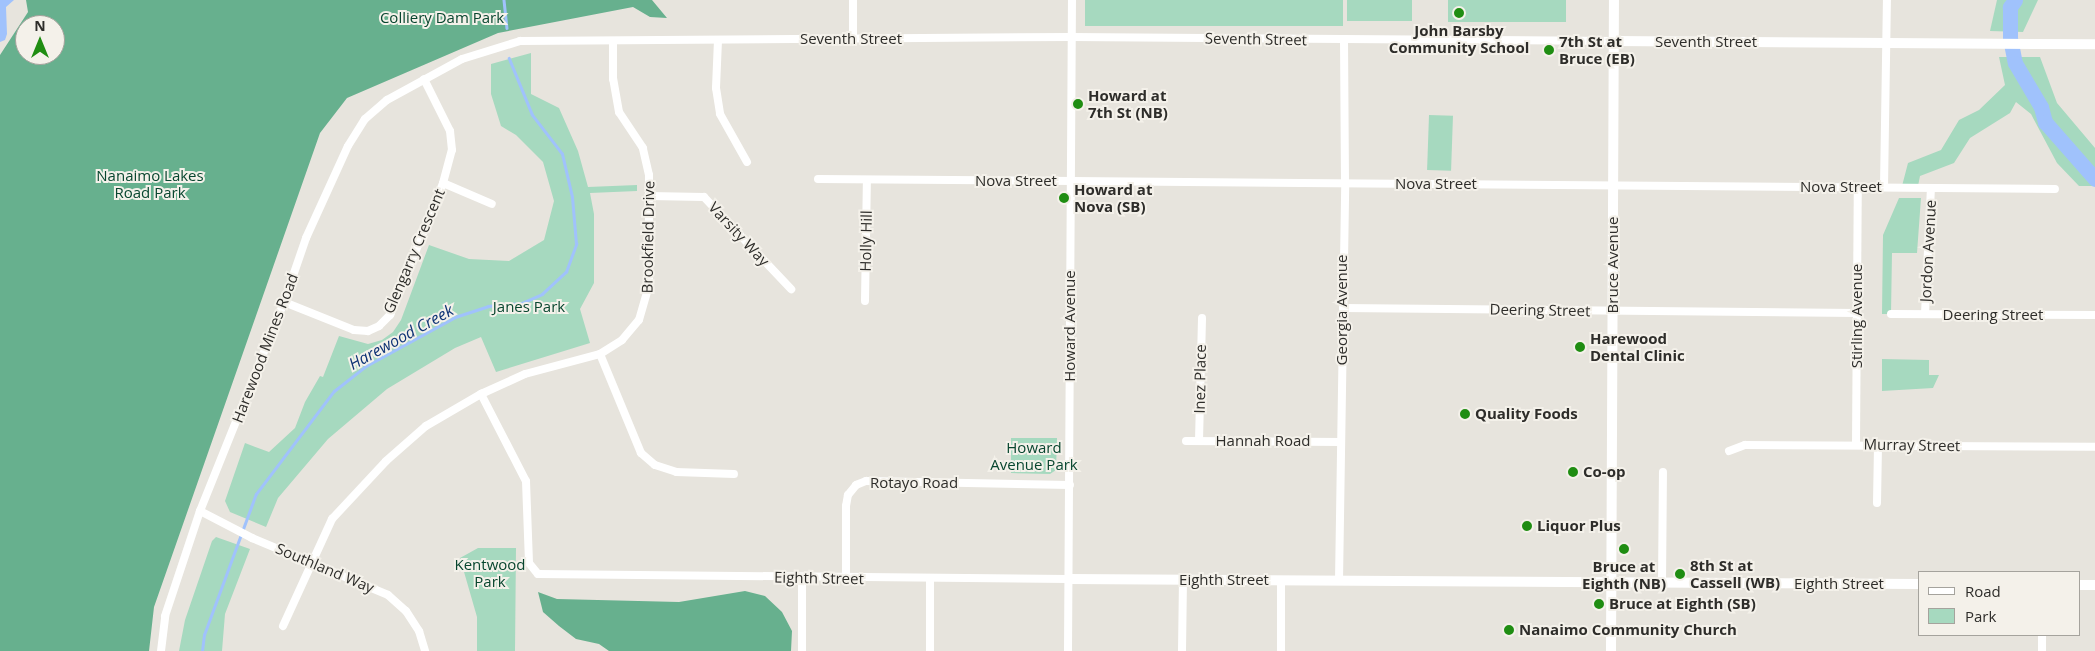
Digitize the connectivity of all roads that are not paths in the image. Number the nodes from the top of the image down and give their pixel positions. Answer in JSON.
{"nodes":[{"id":1,"x":853,"y":0,"type":"edge"},
{"id":2,"x":1072,"y":0,"type":"edge"},
{"id":3,"x":1614,"y":0,"type":"edge"},
{"id":4,"x":1887,"y":0,"type":"edge"},
{"id":5,"x":1072,"y":37,"type":"junction"},
{"id":6,"x":853,"y":39,"type":"junction"},
{"id":7,"x":1344,"y":39,"type":"junction"},
{"id":8,"x":613,"y":40,"type":"junction"},
{"id":9,"x":718,"y":40,"type":"junction"},
{"id":10,"x":1614,"y":41,"type":"junction"},
{"id":11,"x":1886,"y":43,"type":"junction"},
{"id":12,"x":2095,"y":44,"type":"edge"},
{"id":13,"x":424,"y":79,"type":"junction"},
{"id":14,"x":747,"y":162,"type":"dead end"},
{"id":15,"x":818,"y":179,"type":"dead end"},
{"id":16,"x":867,"y":180,"type":"junction"},
{"id":17,"x":1071,"y":181,"type":"junction"},
{"id":18,"x":443,"y":183,"type":"junction"},
{"id":19,"x":1345,"y":183,"type":"junction"},
{"id":20,"x":1614,"y":185,"type":"junction"},
{"id":21,"x":1858,"y":187,"type":"junction"},
{"id":22,"x":1884,"y":187,"type":"junction"},
{"id":23,"x":1931,"y":188,"type":"junction"},
{"id":24,"x":2055,"y":189,"type":"dead end"},
{"id":25,"x":649,"y":196,"type":"junction"},
{"id":26,"x":492,"y":204,"type":"dead end"},
{"id":27,"x":791,"y":289,"type":"dead end"},
{"id":28,"x":284,"y":302,"type":"junction"},
{"id":29,"x":865,"y":302,"type":"dead end"},
{"id":30,"x":1343,"y":308,"type":"junction"},
{"id":31,"x":1613,"y":311,"type":"junction"},
{"id":32,"x":1857,"y":314,"type":"junction"},
{"id":33,"x":1891,"y":314,"type":"dead end"},
{"id":34,"x":1925,"y":314,"type":"junction"},
{"id":35,"x":2095,"y":315,"type":"edge"},
{"id":36,"x":1202,"y":318,"type":"dead end"},
{"id":37,"x":600,"y":354,"type":"junction"},
{"id":38,"x":481,"y":394,"type":"junction"},
{"id":39,"x":1186,"y":440,"type":"dead end"},
{"id":40,"x":1199,"y":441,"type":"junction"},
{"id":41,"x":1341,"y":442,"type":"junction"},
{"id":42,"x":1856,"y":444,"type":"junction"},
{"id":43,"x":1878,"y":444,"type":"junction"},
{"id":44,"x":2095,"y":447,"type":"edge"},
{"id":45,"x":1729,"y":451,"type":"dead end"},
{"id":46,"x":1663,"y":472,"type":"dead end"},
{"id":47,"x":734,"y":474,"type":"dead end"},
{"id":48,"x":1070,"y":484,"type":"junction"},
{"id":49,"x":1877,"y":503,"type":"dead end"},
{"id":50,"x":200,"y":511,"type":"junction"},
{"id":51,"x":314,"y":562,"type":"junction"},
{"id":52,"x":802,"y":577,"type":"junction"},
{"id":53,"x":846,"y":579,"type":"junction"},
{"id":54,"x":930,"y":579,"type":"junction"},
{"id":55,"x":1068,"y":579,"type":"junction"},
{"id":56,"x":1183,"y":580,"type":"junction"},
{"id":57,"x":1281,"y":580,"type":"junction"},
{"id":58,"x":1339,"y":581,"type":"junction"},
{"id":59,"x":1611,"y":582,"type":"junction"},
{"id":60,"x":1662,"y":583,"type":"junction"},
{"id":61,"x":1918,"y":584,"type":"edge"},
{"id":62,"x":2080,"y":585,"type":"edge"},
{"id":63,"x":2095,"y":585,"type":"edge"},
{"id":64,"x":283,"y":626,"type":"dead end"},
{"id":65,"x":2042,"y":636,"type":"edge"},
{"id":66,"x":161,"y":651,"type":"edge"},
{"id":67,"x":425,"y":651,"type":"edge"},
{"id":68,"x":802,"y":651,"type":"edge"},
{"id":69,"x":930,"y":651,"type":"edge"},
{"id":70,"x":1068,"y":651,"type":"edge"},
{"id":71,"x":1182,"y":651,"type":"edge"},
{"id":72,"x":1281,"y":651,"type":"edge"},
{"id":73,"x":1611,"y":651,"type":"edge"},
{"id":74,"x":2042,"y":651,"type":"edge"}],
"edges":[{"from":1,"to":6,"type":"street"},
{"from":2,"to":5,"type":"street","name":"Howard Avenue"},
{"from":3,"to":10,"type":"street","name":"Bruce Avenue"},
{"from":4,"to":11,"type":"street"},
{"from":5,"to":6,"type":"street","name":"Seventh Street"},
{"from":5,"to":7,"type":"street","name":"Seventh Street"},
{"from":5,"to":17,"type":"street","name":"Howard Avenue"},
{"from":6,"to":9,"type":"street","name":"Seventh Street"},
{"from":7,"to":10,"type":"street","name":"Seventh Street"},
{"from":7,"to":19,"type":"street","name":"Georgia Avenue"},
{"from":8,"to":9,"type":"street","name":"Seventh Street"},
{"from":8,"to":13,"type":"street","name":"Seventh Street"},
{"from":8,"to":25,"type":"street","name":"Brookfield Drive"},
{"from":9,"to":14,"type":"street"},
{"from":10,"to":11,"type":"street","name":"Seventh Street"},
{"from":10,"to":20,"type":"street","name":"Bruce Avenue"},
{"from":11,"to":12,"type":"street","name":"Seventh Street"},
{"from":11,"to":22,"type":"street"},
{"from":13,"to":18,"type":"street","name":"Glengarry Crescent"},
{"from":13,"to":28,"type":"street","name":"Harewood Mines Road"},
{"from":15,"to":16,"type":"street","name":"Nova Street"},
{"from":16,"to":17,"type":"street","name":"Nova Street"},
{"from":16,"to":29,"type":"street","name":"Holly Hill"},
{"from":17,"to":19,"type":"street","name":"Nova Street"},
{"from":17,"to":48,"type":"street","name":"Howard Avenue"},
{"from":18,"to":26,"type":"street"},
{"from":18,"to":28,"type":"street","name":"Glengarry Crescent"},
{"from":19,"to":20,"type":"street","name":"Nova Street"},
{"from":19,"to":30,"type":"street","name":"Georgia Avenue"},
{"from":20,"to":21,"type":"street","name":"Nova Street"},
{"from":20,"to":31,"type":"street","name":"Bruce Avenue"},
{"from":21,"to":22,"type":"street","name":"Nova Street"},
{"from":21,"to":32,"type":"street","name":"Stirling Avenue"},
{"from":22,"to":23,"type":"street","name":"Nova Street"},
{"from":23,"to":24,"type":"street","name":"Nova Street"},
{"from":23,"to":34,"type":"street","name":"Jordon Avenue"},
{"from":25,"to":27,"type":"street","name":"Varsity Way"},
{"from":25,"to":37,"type":"street","name":"Brookfield Drive"},
{"from":28,"to":50,"type":"street","name":"Harewood Mines Road"},
{"from":30,"to":31,"type":"street","name":"Deering Street"},
{"from":30,"to":41,"type":"street","name":"Georgia Avenue"},
{"from":31,"to":32,"type":"street","name":"Deering Street"},
{"from":31,"to":59,"type":"street","name":"Bruce Avenue"},
{"from":32,"to":42,"type":"street","name":"Stirling Avenue"},
{"from":33,"to":34,"type":"street","name":"Deering Street"},
{"from":34,"to":35,"type":"street","name":"Deering Street"},
{"from":36,"to":40,"type":"street","name":"Inez Place"},
{"from":37,"to":38,"type":"street","name":"Brookfield Drive"},
{"from":37,"to":47,"type":"street"},
{"from":38,"to":51,"type":"street","name":"Brookfield Drive"},
{"from":38,"to":52,"type":"street","name":"Eighth Street"},
{"from":39,"to":40,"type":"street","name":"Hannah Road"},
{"from":40,"to":41,"type":"street","name":"Hannah Road"},
{"from":41,"to":58,"type":"street","name":"Georgia Avenue"},
{"from":42,"to":43,"type":"street","name":"Murray Street"},
{"from":42,"to":45,"type":"street","name":"Murray Street"},
{"from":43,"to":44,"type":"street","name":"Murray Street"},
{"from":43,"to":49,"type":"street"},
{"from":46,"to":60,"type":"street"},
{"from":48,"to":53,"type":"street","name":"Rotayo Road"},
{"from":48,"to":55,"type":"street","name":"Howard Avenue"},
{"from":50,"to":51,"type":"street","name":"Southland Way"},
{"from":50,"to":66,"type":"street","name":"Harewood Mines Road"},
{"from":51,"to":64,"type":"street","name":"Brookfield Drive"},
{"from":51,"to":67,"type":"street","name":"Southland Way"},
{"from":52,"to":53,"type":"street","name":"Eighth Street"},
{"from":52,"to":68,"type":"street"},
{"from":53,"to":54,"type":"street","name":"Eighth Street"},
{"from":54,"to":55,"type":"street","name":"Eighth Street"},
{"from":54,"to":69,"type":"street"},
{"from":55,"to":56,"type":"street","name":"Eighth Street"},
{"from":55,"to":70,"type":"street","name":"Howard Avenue"},
{"from":56,"to":57,"type":"street","name":"Eighth Street"},
{"from":56,"to":71,"type":"street"},
{"from":57,"to":58,"type":"street","name":"Eighth Street"},
{"from":57,"to":72,"type":"street"},
{"from":58,"to":59,"type":"street","name":"Eighth Street"},
{"from":59,"to":60,"type":"street","name":"Eighth Street"},
{"from":59,"to":73,"type":"street","name":"Bruce Avenue"},
{"from":60,"to":61,"type":"street","name":"Eighth Street"},
{"from":62,"to":63,"type":"street"},
{"from":65,"to":74,"type":"street"}]}
